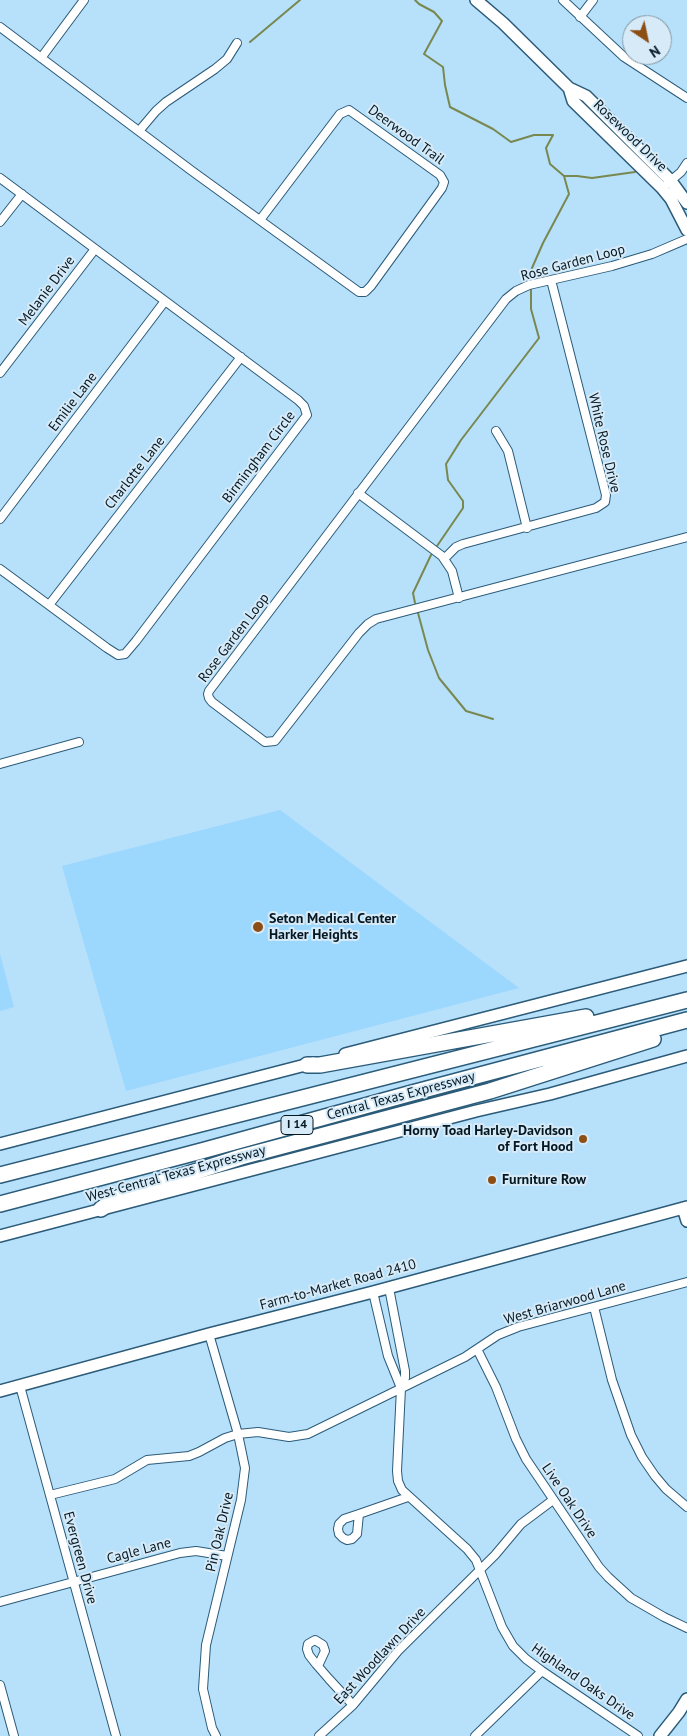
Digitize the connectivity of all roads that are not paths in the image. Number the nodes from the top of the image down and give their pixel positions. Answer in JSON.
{"nodes":[{"id":1,"x":84,"y":0,"type":"edge"},
{"id":2,"x":563,"y":0,"type":"edge"},
{"id":3,"x":593,"y":0,"type":"edge"},
{"id":4,"x":481,"y":1,"type":"edge"},
{"id":5,"x":580,"y":17,"type":"junction"},
{"id":6,"x":0,"y":27,"type":"edge"},
{"id":7,"x":236,"y":43,"type":"dead end"},
{"id":8,"x":41,"y":58,"type":"junction"},
{"id":9,"x":687,"y":98,"type":"edge"},
{"id":10,"x":139,"y":131,"type":"junction"},
{"id":11,"x":687,"y":163,"type":"edge"},
{"id":12,"x":0,"y":178,"type":"edge"},
{"id":13,"x":666,"y":184,"type":"junction"},
{"id":14,"x":22,"y":194,"type":"junction"},
{"id":15,"x":687,"y":203,"type":"edge"},
{"id":16,"x":260,"y":220,"type":"junction"},
{"id":17,"x":0,"y":222,"type":"edge"},
{"id":18,"x":687,"y":230,"type":"edge"},
{"id":19,"x":687,"y":239,"type":"edge"},
{"id":20,"x":95,"y":249,"type":"junction"},
{"id":21,"x":551,"y":280,"type":"junction"},
{"id":22,"x":165,"y":301,"type":"junction"},
{"id":23,"x":241,"y":357,"type":"junction"},
{"id":24,"x":0,"y":373,"type":"edge"},
{"id":25,"x":496,"y":431,"type":"dead end"},
{"id":26,"x":358,"y":494,"type":"junction"},
{"id":27,"x":0,"y":518,"type":"edge"},
{"id":28,"x":527,"y":528,"type":"junction"},
{"id":29,"x":687,"y":537,"type":"edge"},
{"id":30,"x":444,"y":559,"type":"junction"},
{"id":31,"x":0,"y":569,"type":"edge"},
{"id":32,"x":459,"y":598,"type":"junction"},
{"id":33,"x":49,"y":605,"type":"junction"},
{"id":34,"x":80,"y":742,"type":"dead end"},
{"id":35,"x":0,"y":764,"type":"edge"},
{"id":36,"x":687,"y":966,"type":"edge"},
{"id":37,"x":687,"y":1000,"type":"edge"},
{"id":38,"x":630,"y":1015,"type":"junction"},
{"id":39,"x":687,"y":1020,"type":"edge"},
{"id":40,"x":687,"y":1027,"type":"edge"},
{"id":41,"x":687,"y":1056,"type":"edge"},
{"id":42,"x":307,"y":1064,"type":"junction"},
{"id":43,"x":0,"y":1144,"type":"edge"},
{"id":44,"x":0,"y":1175,"type":"edge"},
{"id":45,"x":0,"y":1204,"type":"edge"},
{"id":46,"x":685,"y":1208,"type":"edge"},
{"id":47,"x":101,"y":1209,"type":"junction"},
{"id":48,"x":687,"y":1221,"type":"edge"},
{"id":49,"x":0,"y":1236,"type":"edge"},
{"id":50,"x":687,"y":1282,"type":"edge"},
{"id":51,"x":389,"y":1288,"type":"junction"},
{"id":52,"x":373,"y":1292,"type":"junction"},
{"id":53,"x":594,"y":1307,"type":"junction"},
{"id":54,"x":209,"y":1334,"type":"junction"},
{"id":55,"x":477,"y":1349,"type":"junction"},
{"id":56,"x":20,"y":1386,"type":"junction"},
{"id":57,"x":401,"y":1388,"type":"junction"},
{"id":58,"x":0,"y":1391,"type":"edge"},
{"id":59,"x":238,"y":1434,"type":"junction"},
{"id":60,"x":50,"y":1495,"type":"junction"},
{"id":61,"x":408,"y":1496,"type":"junction"},
{"id":62,"x":553,"y":1500,"type":"junction"},
{"id":63,"x":687,"y":1507,"type":"edge"},
{"id":64,"x":359,"y":1514,"type":"dead end"},
{"id":65,"x":227,"y":1556,"type":"junction"},
{"id":66,"x":480,"y":1570,"type":"junction"},
{"id":67,"x":73,"y":1582,"type":"junction"},
{"id":68,"x":0,"y":1602,"type":"edge"},
{"id":69,"x":687,"y":1628,"type":"edge"},
{"id":70,"x":318,"y":1666,"type":"dead end"},
{"id":71,"x":542,"y":1671,"type":"junction"},
{"id":72,"x":0,"y":1685,"type":"edge"},
{"id":73,"x":687,"y":1698,"type":"edge"},
{"id":74,"x":3,"y":1705,"type":"edge"},
{"id":75,"x":353,"y":1705,"type":"junction"},
{"id":76,"x":14,"y":1736,"type":"edge"},
{"id":77,"x":116,"y":1736,"type":"edge"},
{"id":78,"x":216,"y":1736,"type":"edge"},
{"id":79,"x":319,"y":1736,"type":"edge"},
{"id":80,"x":475,"y":1736,"type":"edge"},
{"id":81,"x":638,"y":1736,"type":"edge"},
{"id":82,"x":660,"y":1736,"type":"edge"}],
"edges":[{"from":1,"to":8,"type":"street"},
{"from":2,"to":5,"type":"street"},
{"from":3,"to":5,"type":"street"},
{"from":4,"to":13,"type":"main road","name":"Rosewood Drive"},
{"from":5,"to":9,"type":"street"},
{"from":6,"to":8,"type":"street","name":"Deerwood Trail"},
{"from":7,"to":10,"type":"street"},
{"from":8,"to":10,"type":"street","name":"Deerwood Trail"},
{"from":10,"to":16,"type":"street","name":"Deerwood Trail"},
{"from":11,"to":13,"type":"street"},
{"from":12,"to":14,"type":"street","name":"Birmingham Circle"},
{"from":13,"to":15,"type":"main road","name":"Rosewood Drive"},
{"from":13,"to":18,"type":"main road","name":"Rosewood Drive"},
{"from":14,"to":17,"type":"street"},
{"from":14,"to":20,"type":"street","name":"Birmingham Circle"},
{"from":16,"to":16,"type":"street","name":"Deerwood Trail"},
{"from":19,"to":21,"type":"street","name":"Rose Garden Loop"},
{"from":20,"to":22,"type":"street","name":"Birmingham Circle"},
{"from":20,"to":24,"type":"street","name":"Melanie Drive"},
{"from":21,"to":26,"type":"street","name":"Rose Garden Loop"},
{"from":21,"to":28,"type":"street","name":"White Rose Drive"},
{"from":22,"to":23,"type":"street","name":"Birmingham Circle"},
{"from":22,"to":27,"type":"street","name":"Emilie Lane"},
{"from":23,"to":33,"type":"street","name":"Charlotte Lane"},
{"from":23,"to":33,"type":"street","name":"Birmingham Circle"},
{"from":25,"to":28,"type":"street"},
{"from":26,"to":30,"type":"street"},
{"from":26,"to":32,"type":"street","name":"Rose Garden Loop"},
{"from":28,"to":30,"type":"street","name":"White Rose Drive"},
{"from":29,"to":32,"type":"street","name":"Rose Garden Loop"},
{"from":30,"to":32,"type":"street"},
{"from":31,"to":33,"type":"street","name":"Birmingham Circle"},
{"from":34,"to":35,"type":"street"},
{"from":36,"to":42,"type":"main road"},
{"from":37,"to":38,"type":"highway","name":"Central Texas Expressway","number":"I 14"},
{"from":38,"to":42,"type":"highway"},
{"from":38,"to":44,"type":"highway","name":"Central Texas Expressway","number":"I 14"},
{"from":39,"to":45,"type":"highway","name":"Central Texas Expressway","number":"I 14"},
{"from":40,"to":47,"type":"highway"},
{"from":41,"to":47,"type":"main road","name":"West Central Texas Expressway"},
{"from":42,"to":43,"type":"main road"},
{"from":46,"to":48,"type":"main road"},
{"from":46,"to":51,"type":"main road","name":"Farm-to-Market Road 2410"},
{"from":47,"to":49,"type":"main road","name":"West Central Texas Expressway"},
{"from":50,"to":53,"type":"street","name":"West Briarwood Lane"},
{"from":51,"to":52,"type":"main road","name":"Farm-to-Market Road 2410"},
{"from":51,"to":57,"type":"street","name":"Highland Oaks Drive"},
{"from":52,"to":54,"type":"main road","name":"Farm-to-Market Road 2410"},
{"from":52,"to":57,"type":"street","name":"Highland Oaks Drive"},
{"from":53,"to":55,"type":"street","name":"West Briarwood Lane"},
{"from":53,"to":63,"type":"street"},
{"from":54,"to":56,"type":"main road","name":"Farm-to-Market Road 2410"},
{"from":54,"to":59,"type":"street","name":"Pin Oak Drive"},
{"from":55,"to":57,"type":"street","name":"West Briarwood Lane"},
{"from":55,"to":62,"type":"street","name":"Live Oak Drive"},
{"from":56,"to":58,"type":"main road","name":"Farm-to-Market Road 2410"},
{"from":56,"to":60,"type":"street","name":"Evergreen Drive"},
{"from":57,"to":59,"type":"street","name":"West Briarwood Lane"},
{"from":57,"to":61,"type":"street","name":"Highland Oaks Drive"},
{"from":59,"to":60,"type":"street","name":"West Briarwood Lane"},
{"from":59,"to":65,"type":"street","name":"Pin Oak Drive"},
{"from":60,"to":67,"type":"street","name":"Evergreen Drive"},
{"from":61,"to":64,"type":"street"},
{"from":61,"to":66,"type":"street","name":"Highland Oaks Drive"},
{"from":62,"to":66,"type":"street","name":"East Woodlawn Drive"},
{"from":62,"to":69,"type":"street","name":"Live Oak Drive"},
{"from":65,"to":67,"type":"street","name":"Cagle Lane"},
{"from":65,"to":78,"type":"street","name":"Pin Oak Drive"},
{"from":66,"to":71,"type":"street","name":"Highland Oaks Drive"},
{"from":66,"to":75,"type":"street","name":"East Woodlawn Drive"},
{"from":67,"to":68,"type":"street","name":"Cagle Lane"},
{"from":67,"to":77,"type":"street","name":"Evergreen Drive"},
{"from":70,"to":75,"type":"street"},
{"from":71,"to":80,"type":"street"},
{"from":71,"to":81,"type":"street","name":"Highland Oaks Drive"},
{"from":72,"to":74,"type":"street"},
{"from":73,"to":82,"type":"main road"},
{"from":74,"to":76,"type":"street"},
{"from":75,"to":79,"type":"street","name":"East Woodlawn Drive"}]}
